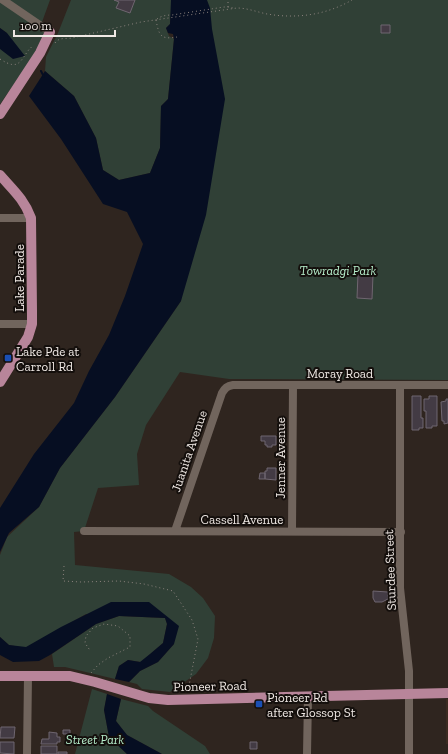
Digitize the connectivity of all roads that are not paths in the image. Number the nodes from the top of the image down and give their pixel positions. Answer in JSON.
{"nodes":[{"id":1,"x":3,"y":0,"type":"edge"},
{"id":2,"x":50,"y":32,"type":"joint"},
{"id":3,"x":0,"y":114,"type":"edge"},
{"id":4,"x":0,"y":175,"type":"edge"},
{"id":5,"x":0,"y":218,"type":"edge"},
{"id":6,"x":31,"y":218,"type":"junction"},
{"id":7,"x":0,"y":324,"type":"edge"},
{"id":8,"x":32,"y":324,"type":"junction"},
{"id":9,"x":0,"y":382,"type":"edge"},
{"id":10,"x":233,"y":385,"type":"joint"},
{"id":11,"x":293,"y":385,"type":"junction"},
{"id":12,"x":400,"y":385,"type":"junction"},
{"id":13,"x":448,"y":385,"type":"edge"},
{"id":14,"x":84,"y":531,"type":"dead end"},
{"id":15,"x":175,"y":531,"type":"junction"},
{"id":16,"x":292,"y":531,"type":"junction"},
{"id":17,"x":400,"y":532,"type":"junction"},
{"id":18,"x":0,"y":676,"type":"edge"},
{"id":19,"x":28,"y":676,"type":"junction"},
{"id":20,"x":448,"y":693,"type":"edge"},
{"id":21,"x":409,"y":694,"type":"junction"},
{"id":22,"x":308,"y":697,"type":"junction"},
{"id":23,"x":27,"y":754,"type":"edge"},
{"id":24,"x":307,"y":754,"type":"edge"},
{"id":25,"x":409,"y":754,"type":"edge"}],
"edges":[{"from":1,"to":2,"type":"street"},
{"from":2,"to":3,"type":"main road"},
{"from":4,"to":6,"type":"main road","name":"Lake Parade"},
{"from":5,"to":6,"type":"street"},
{"from":6,"to":8,"type":"main road","name":"Lake Parade"},
{"from":7,"to":8,"type":"street"},
{"from":8,"to":9,"type":"main road","name":"Lake Parade"},
{"from":10,"to":11,"type":"street","name":"Moray Road"},
{"from":10,"to":15,"type":"street","name":"Juanita Avenue"},
{"from":11,"to":12,"type":"street","name":"Moray Road"},
{"from":11,"to":16,"type":"street","name":"Jenner Avenue"},
{"from":12,"to":13,"type":"street","name":"Moray Road"},
{"from":12,"to":17,"type":"street","name":"Sturdee Street"},
{"from":14,"to":15,"type":"street","name":"Cassell Avenue"},
{"from":15,"to":16,"type":"street","name":"Cassell Avenue"},
{"from":16,"to":17,"type":"street","name":"Cassell Avenue"},
{"from":17,"to":21,"type":"street","name":"Sturdee Street"},
{"from":18,"to":19,"type":"main road","name":"Pioneer Road"},
{"from":19,"to":22,"type":"main road","name":"Pioneer Road"},
{"from":19,"to":23,"type":"street"},
{"from":20,"to":21,"type":"main road","name":"Pioneer Road"},
{"from":21,"to":22,"type":"main road","name":"Pioneer Road"},
{"from":21,"to":25,"type":"street","name":"Sturdee Street"},
{"from":22,"to":24,"type":"street"}]}
